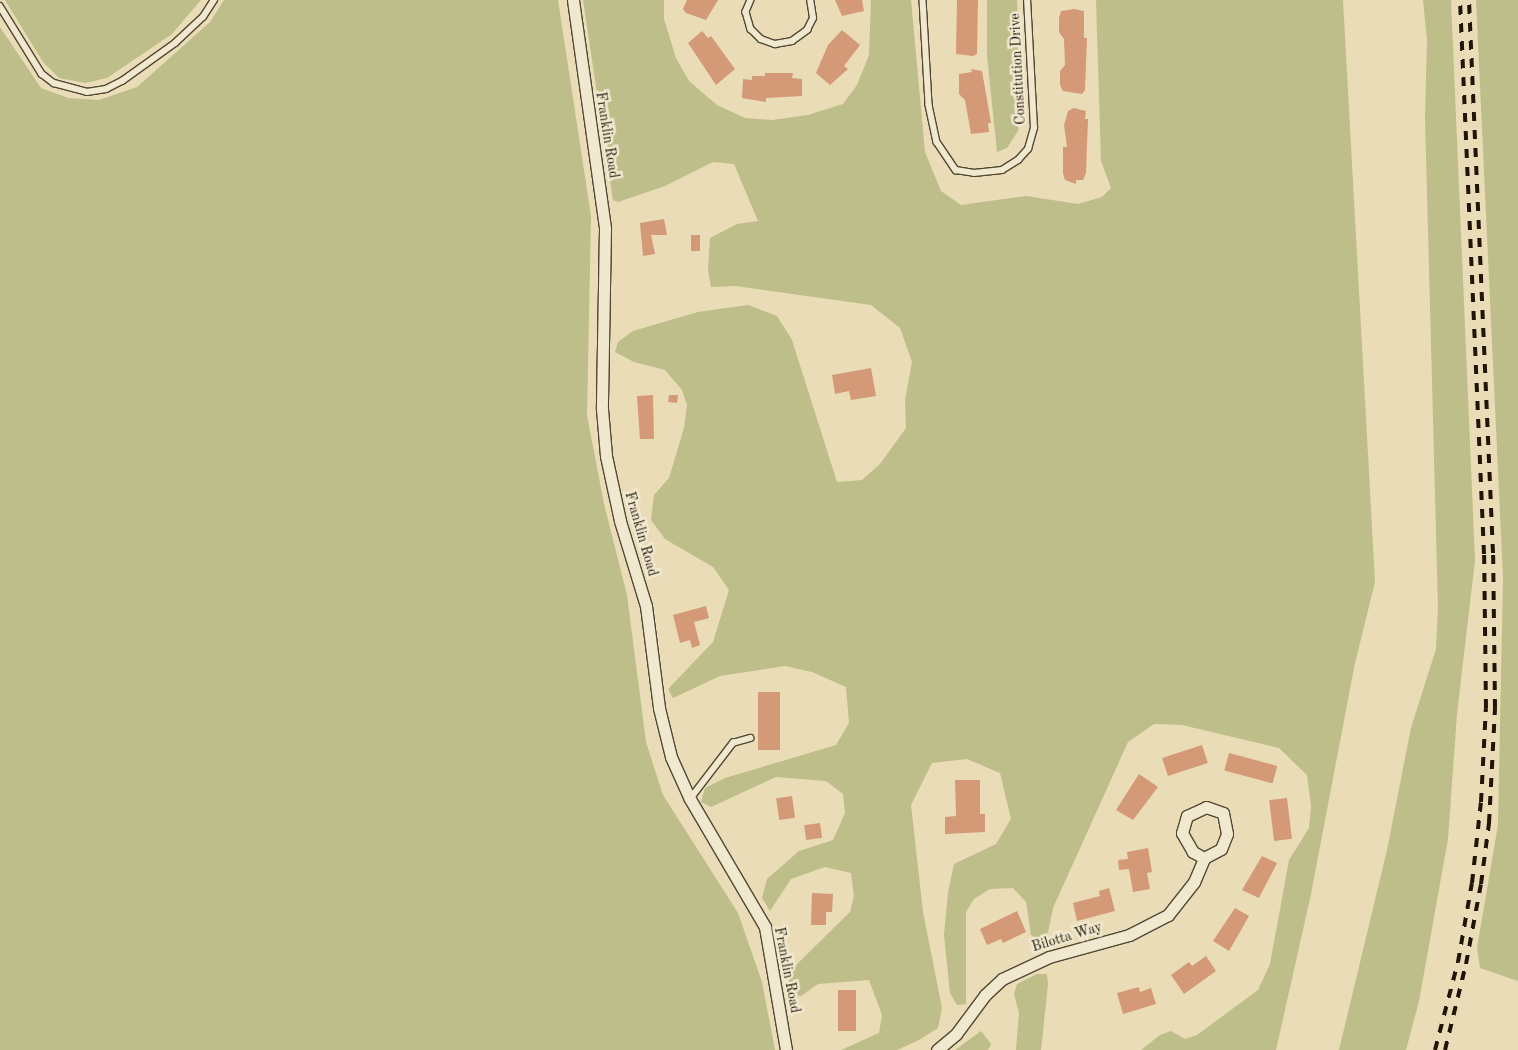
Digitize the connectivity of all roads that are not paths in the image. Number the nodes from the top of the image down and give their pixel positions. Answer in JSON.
{"nodes":[{"id":1,"x":214,"y":0,"type":"edge"},
{"id":2,"x":573,"y":0,"type":"edge"},
{"id":3,"x":751,"y":0,"type":"edge"},
{"id":4,"x":810,"y":0,"type":"edge"},
{"id":5,"x":923,"y":0,"type":"edge"},
{"id":6,"x":1027,"y":0,"type":"edge"},
{"id":7,"x":0,"y":6,"type":"edge"},
{"id":8,"x":750,"y":738,"type":"dead end"},
{"id":9,"x":690,"y":799,"type":"junction"},
{"id":10,"x":1204,"y":858,"type":"junction"},
{"id":11,"x":786,"y":1050,"type":"edge"},
{"id":12,"x":938,"y":1050,"type":"edge"}],
"edges":[{"from":1,"to":7,"type":"lane"},
{"from":2,"to":9,"type":"street","name":"Franklin Road"},
{"from":3,"to":4,"type":"lane"},
{"from":5,"to":6,"type":"lane","name":"Constitution Drive"},
{"from":8,"to":9,"type":"lane"},
{"from":9,"to":11,"type":"street","name":"Franklin Road"},
{"from":10,"to":10,"type":"street"},
{"from":10,"to":12,"type":"street","name":"Bilotta Way"}]}
